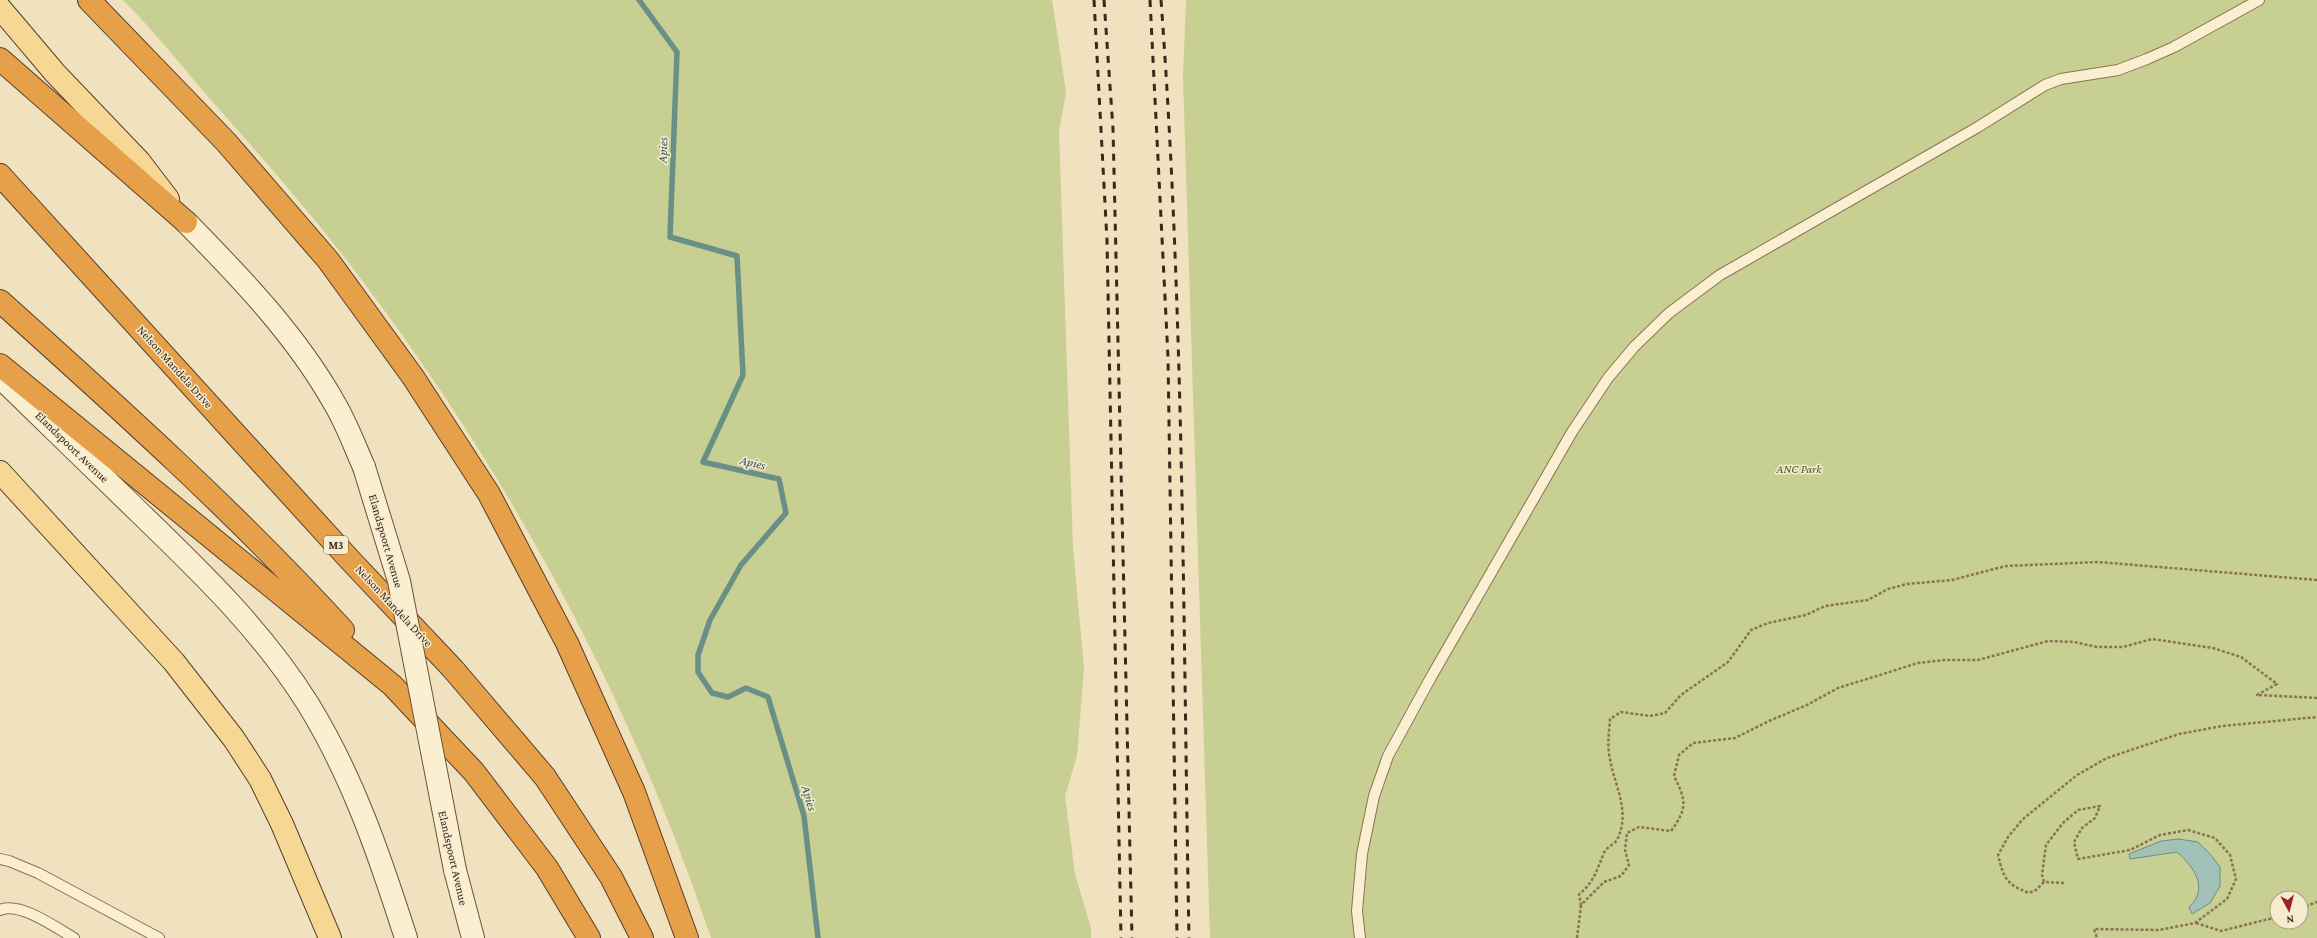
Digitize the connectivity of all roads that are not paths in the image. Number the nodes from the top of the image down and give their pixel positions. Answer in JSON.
{"nodes":[{"id":1,"x":89,"y":0,"type":"edge"},
{"id":2,"x":2259,"y":0,"type":"edge"},
{"id":3,"x":0,"y":8,"type":"edge"},
{"id":4,"x":0,"y":59,"type":"edge"},
{"id":5,"x":0,"y":174,"type":"edge"},
{"id":6,"x":186,"y":222,"type":"junction"},
{"id":7,"x":0,"y":301,"type":"edge"},
{"id":8,"x":0,"y":365,"type":"edge"},
{"id":9,"x":0,"y":377,"type":"edge"},
{"id":10,"x":0,"y":472,"type":"edge"},
{"id":11,"x":392,"y":685,"type":"junction"},
{"id":12,"x":0,"y":859,"type":"edge"},
{"id":13,"x":0,"y":910,"type":"edge"},
{"id":14,"x":74,"y":938,"type":"edge"},
{"id":15,"x":159,"y":938,"type":"edge"},
{"id":16,"x":330,"y":938,"type":"edge"},
{"id":17,"x":406,"y":938,"type":"edge"},
{"id":18,"x":473,"y":938,"type":"edge"},
{"id":19,"x":589,"y":938,"type":"edge"},
{"id":20,"x":642,"y":938,"type":"edge"},
{"id":21,"x":687,"y":938,"type":"edge"},
{"id":22,"x":1360,"y":938,"type":"edge"}],
"edges":[{"from":1,"to":21,"type":"highway"},
{"from":2,"to":22,"type":"lane"},
{"from":3,"to":6,"type":"main road"},
{"from":4,"to":6,"type":"highway"},
{"from":5,"to":20,"type":"highway","name":"Nelson Mandela Drive","number":"M3"},
{"from":6,"to":18,"type":"main road","name":"Elandspoort Avenue","bridge":true},
{"from":7,"to":11,"type":"highway"},
{"from":8,"to":11,"type":"highway"},
{"from":9,"to":17,"type":"main road","name":"Elandspoort Avenue"},
{"from":10,"to":16,"type":"main road"},
{"from":11,"to":19,"type":"highway"},
{"from":12,"to":15,"type":"lane"},
{"from":13,"to":14,"type":"lane"}]}
